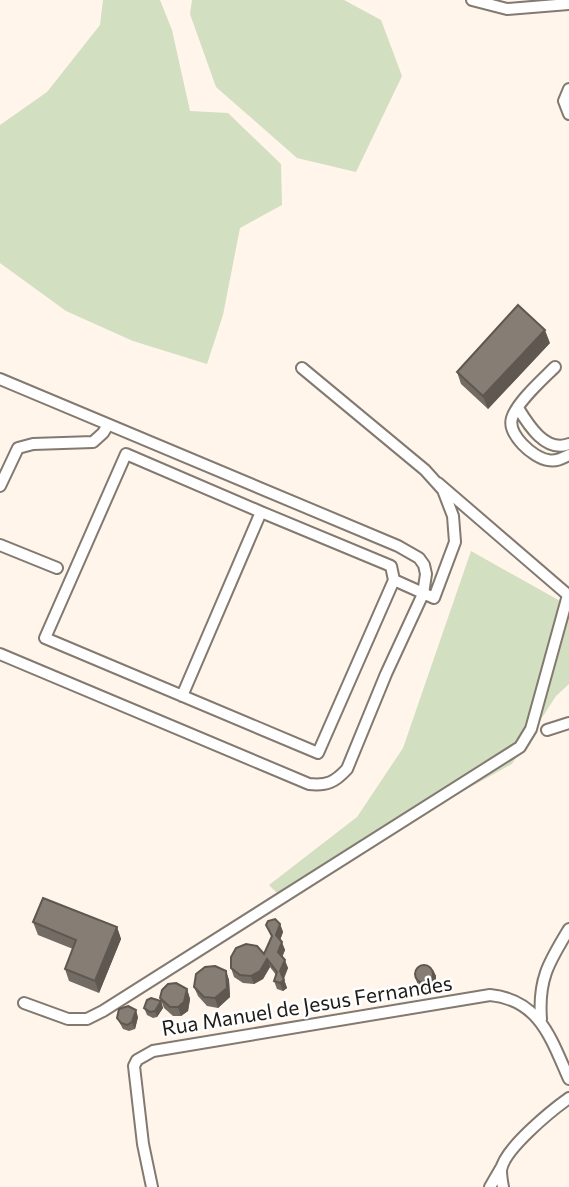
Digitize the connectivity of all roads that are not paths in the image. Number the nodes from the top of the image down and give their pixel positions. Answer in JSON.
{"nodes":[{"id":1,"x":472,"y":0,"type":"edge"},
{"id":2,"x":569,"y":5,"type":"edge"},
{"id":3,"x":569,"y":89,"type":"edge"},
{"id":4,"x":569,"y":114,"type":"edge"},
{"id":5,"x":555,"y":366,"type":"dead end"},
{"id":6,"x":302,"y":368,"type":"dead end"},
{"id":7,"x":0,"y":379,"type":"edge"},
{"id":8,"x":518,"y":408,"type":"junction"},
{"id":9,"x":108,"y":425,"type":"junction"},
{"id":10,"x":569,"y":444,"type":"edge"},
{"id":11,"x":569,"y":455,"type":"edge"},
{"id":12,"x":438,"y":483,"type":"junction"},
{"id":13,"x":0,"y":486,"type":"edge"},
{"id":14,"x":261,"y":512,"type":"junction"},
{"id":15,"x":0,"y":545,"type":"edge"},
{"id":16,"x":57,"y":568,"type":"dead end"},
{"id":17,"x":394,"y":580,"type":"junction"},
{"id":18,"x":424,"y":594,"type":"junction"},
{"id":19,"x":0,"y":653,"type":"edge"},
{"id":20,"x":182,"y":696,"type":"junction"},
{"id":21,"x":569,"y":723,"type":"edge"},
{"id":22,"x":547,"y":730,"type":"dead end"},
{"id":23,"x":569,"y":929,"type":"edge"},
{"id":24,"x":24,"y":1003,"type":"dead end"},
{"id":25,"x":541,"y":1019,"type":"junction"},
{"id":26,"x":569,"y":1077,"type":"edge"},
{"id":27,"x":569,"y":1098,"type":"edge"},
{"id":28,"x":501,"y":1168,"type":"junction"},
{"id":29,"x":152,"y":1187,"type":"edge"},
{"id":30,"x":490,"y":1187,"type":"edge"},
{"id":31,"x":503,"y":1187,"type":"edge"}],
"edges":[{"from":1,"to":2,"type":"street"},
{"from":3,"to":4,"type":"street"},
{"from":5,"to":8,"type":"street"},
{"from":6,"to":12,"type":"street"},
{"from":7,"to":9,"type":"street"},
{"from":8,"to":10,"type":"street"},
{"from":8,"to":11,"type":"street"},
{"from":9,"to":13,"type":"street"},
{"from":9,"to":18,"type":"street"},
{"from":12,"to":18,"type":"street"},
{"from":12,"to":24,"type":"street"},
{"from":14,"to":17,"type":"street"},
{"from":14,"to":20,"type":"street"},
{"from":14,"to":20,"type":"street"},
{"from":15,"to":16,"type":"street"},
{"from":17,"to":18,"type":"street"},
{"from":17,"to":20,"type":"street"},
{"from":18,"to":19,"type":"street"},
{"from":21,"to":22,"type":"street"},
{"from":23,"to":25,"type":"street"},
{"from":25,"to":26,"type":"street","name":"Rua Manuel de Jesus Fernandes"},
{"from":25,"to":29,"type":"street","name":"Rua Manuel de Jesus Fernandes"},
{"from":27,"to":28,"type":"street"},
{"from":28,"to":30,"type":"street"},
{"from":28,"to":31,"type":"street"}]}
